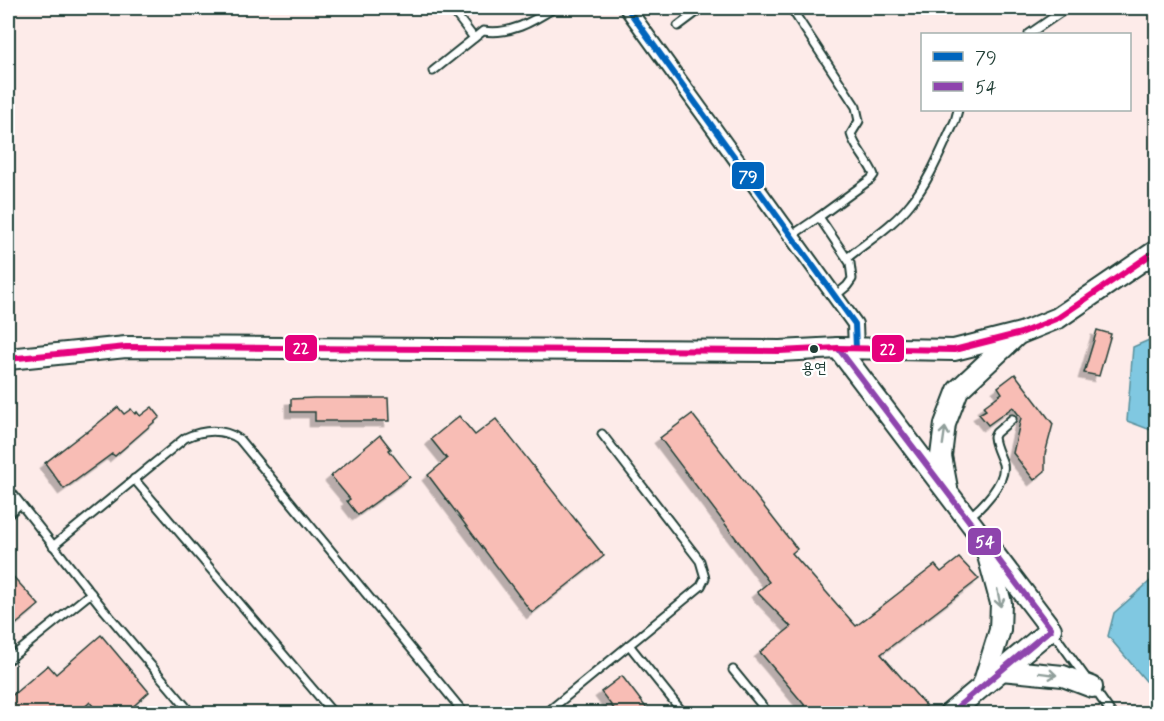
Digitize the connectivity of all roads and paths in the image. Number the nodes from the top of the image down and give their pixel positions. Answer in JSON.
{"nodes":[{"id":1,"x":451,"y":8,"type":"edge"},
{"id":2,"x":554,"y":8,"type":"edge"},
{"id":3,"x":702,"y":8,"type":"edge"},
{"id":4,"x":791,"y":8,"type":"edge"},
{"id":5,"x":1066,"y":8,"type":"edge"},
{"id":6,"x":630,"y":9,"type":"edge"},
{"id":7,"x":678,"y":26,"type":"dead end"},
{"id":8,"x":1030,"y":33,"type":"edge"},
{"id":9,"x":474,"y":38,"type":"junction"},
{"id":10,"x":433,"y":71,"type":"dead end"},
{"id":11,"x":958,"y":111,"type":"edge"},
{"id":12,"x":819,"y":217,"type":"junction"},
{"id":13,"x":791,"y":236,"type":"junction"},
{"id":14,"x":1156,"y":251,"type":"edge"},
{"id":15,"x":847,"y":258,"type":"junction"},
{"id":16,"x":835,"y":296,"type":"junction"},
{"id":17,"x":1021,"y":333,"type":"junction"},
{"id":18,"x":847,"y":348,"type":"junction"},
{"id":19,"x":8,"y":359,"type":"edge"},
{"id":20,"x":1012,"y":419,"type":"dead end"},
{"id":21,"x":602,"y":435,"type":"dead end"},
{"id":22,"x":134,"y":479,"type":"junction"},
{"id":23,"x":8,"y":488,"type":"edge"},
{"id":24,"x":949,"y":493,"type":"junction"},
{"id":25,"x":20,"y":504,"type":"junction"},
{"id":26,"x":8,"y":515,"type":"edge"},
{"id":27,"x":968,"y":519,"type":"junction"},
{"id":28,"x":984,"y":541,"type":"junction"},
{"id":29,"x":53,"y":546,"type":"junction"},
{"id":30,"x":91,"y":593,"type":"junction"},
{"id":31,"x":1051,"y":629,"type":"junction"},
{"id":32,"x":629,"y":645,"type":"junction"},
{"id":33,"x":8,"y":660,"type":"edge"},
{"id":34,"x":733,"y":670,"type":"dead end"},
{"id":35,"x":1002,"y":670,"type":"junction"},
{"id":36,"x":983,"y":686,"type":"junction"},
{"id":37,"x":1092,"y":687,"type":"junction"},
{"id":38,"x":192,"y":714,"type":"edge"},
{"id":39,"x":334,"y":714,"type":"edge"},
{"id":40,"x":465,"y":714,"type":"edge"},
{"id":41,"x":545,"y":714,"type":"edge"},
{"id":42,"x":684,"y":714,"type":"edge"},
{"id":43,"x":769,"y":714,"type":"edge"},
{"id":44,"x":949,"y":714,"type":"edge"},
{"id":45,"x":1112,"y":714,"type":"edge"}],
"edges":[{"from":1,"to":9,"type":"lane"},
{"from":2,"to":9,"type":"lane"},
{"from":3,"to":7,"type":"lane"},
{"from":4,"to":12,"type":"lane"},
{"from":5,"to":8,"type":"lane"},
{"from":6,"to":13,"type":"street"},
{"from":9,"to":10,"type":"lane"},
{"from":11,"to":15,"type":"lane"},
{"from":12,"to":13,"type":"lane"},
{"from":12,"to":15,"type":"lane"},
{"from":13,"to":16,"type":"street"},
{"from":14,"to":17,"type":"street"},
{"from":15,"to":16,"type":"lane"},
{"from":16,"to":18,"type":"street"},
{"from":17,"to":18,"type":"street"},
{"from":24,"to":17,"type":"street","one_way":true},
{"from":18,"to":19,"type":"street"},
{"from":18,"to":24,"type":"street"},
{"from":20,"to":27,"type":"lane"},
{"from":21,"to":32,"type":"lane"},
{"from":22,"to":29,"type":"lane"},
{"from":22,"to":39,"type":"lane"},
{"from":22,"to":40,"type":"lane"},
{"from":23,"to":25,"type":"lane"},
{"from":24,"to":27,"type":"street"},
{"from":25,"to":26,"type":"lane"},
{"from":25,"to":29,"type":"lane"},
{"from":27,"to":28,"type":"street"},
{"from":28,"to":31,"type":"street"},
{"from":28,"to":36,"type":"street","one_way":true},
{"from":29,"to":30,"type":"lane"},
{"from":30,"to":33,"type":"lane"},
{"from":30,"to":38,"type":"lane"},
{"from":31,"to":35,"type":"street"},
{"from":31,"to":37,"type":"lane"},
{"from":32,"to":41,"type":"lane"},
{"from":32,"to":42,"type":"lane"},
{"from":34,"to":43,"type":"lane"},
{"from":35,"to":36,"type":"street"},
{"from":35,"to":37,"type":"street","one_way":true},
{"from":36,"to":44,"type":"street"},
{"from":37,"to":45,"type":"lane"}]}
